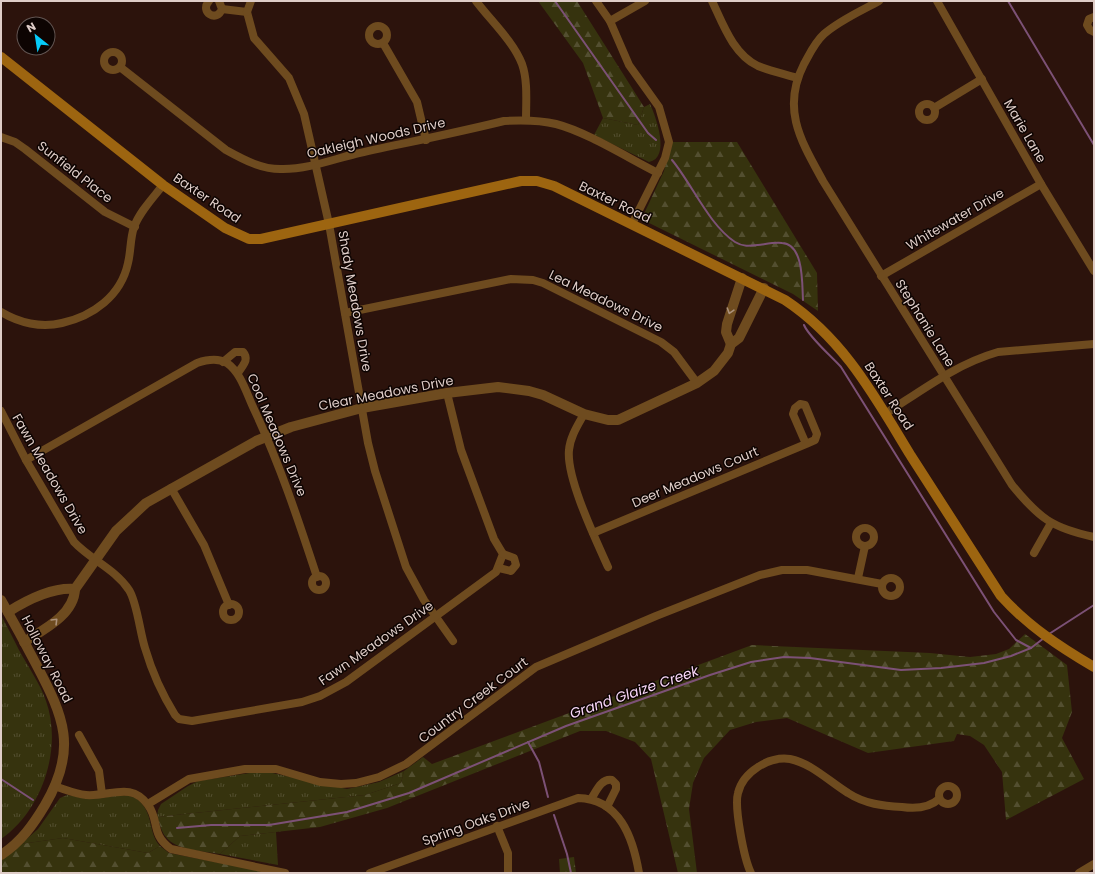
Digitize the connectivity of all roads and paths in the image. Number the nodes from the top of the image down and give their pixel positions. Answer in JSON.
{"nodes":[{"id":1,"x":209,"y":1,"type":"edge"},
{"id":2,"x":219,"y":1,"type":"edge"},
{"id":3,"x":251,"y":1,"type":"edge"},
{"id":4,"x":476,"y":1,"type":"edge"},
{"id":5,"x":596,"y":1,"type":"edge"},
{"id":6,"x":644,"y":1,"type":"edge"},
{"id":7,"x":712,"y":1,"type":"edge"},
{"id":8,"x":879,"y":1,"type":"edge"},
{"id":9,"x":937,"y":1,"type":"edge"},
{"id":10,"x":222,"y":9,"type":"junction"},
{"id":11,"x":247,"y":12,"type":"junction"},
{"id":12,"x":1094,"y":17,"type":"edge"},
{"id":13,"x":610,"y":21,"type":"junction"},
{"id":14,"x":1094,"y":32,"type":"edge"},
{"id":15,"x":383,"y":43,"type":"dead end"},
{"id":16,"x":1,"y":57,"type":"edge"},
{"id":17,"x":120,"y":67,"type":"dead end"},
{"id":18,"x":797,"y":78,"type":"junction"},
{"id":19,"x":982,"y":79,"type":"junction"},
{"id":20,"x":934,"y":108,"type":"dead end"},
{"id":21,"x":526,"y":120,"type":"junction"},
{"id":22,"x":1,"y":137,"type":"edge"},
{"id":23,"x":426,"y":140,"type":"junction"},
{"id":24,"x":315,"y":166,"type":"junction"},
{"id":25,"x":658,"y":173,"type":"junction"},
{"id":26,"x":1041,"y":184,"type":"junction"},
{"id":27,"x":163,"y":185,"type":"junction"},
{"id":28,"x":329,"y":224,"type":"junction"},
{"id":29,"x":632,"y":224,"type":"junction"},
{"id":30,"x":135,"y":227,"type":"junction"},
{"id":31,"x":1094,"y":271,"type":"edge"},
{"id":32,"x":881,"y":276,"type":"junction"},
{"id":33,"x":742,"y":278,"type":"junction"},
{"id":34,"x":764,"y":288,"type":"junction"},
{"id":35,"x":345,"y":313,"type":"junction"},
{"id":36,"x":2,"y":316,"type":"edge"},
{"id":37,"x":731,"y":344,"type":"junction"},
{"id":38,"x":1094,"y":344,"type":"edge"},
{"id":39,"x":223,"y":362,"type":"junction"},
{"id":40,"x":238,"y":373,"type":"junction"},
{"id":41,"x":944,"y":376,"type":"junction"},
{"id":42,"x":697,"y":383,"type":"junction"},
{"id":43,"x":447,"y":393,"type":"junction"},
{"id":44,"x":362,"y":408,"type":"junction"},
{"id":45,"x":1,"y":411,"type":"edge"},
{"id":46,"x":584,"y":414,"type":"junction"},
{"id":47,"x":885,"y":414,"type":"junction"},
{"id":48,"x":267,"y":436,"type":"junction"},
{"id":49,"x":806,"y":444,"type":"dead end"},
{"id":50,"x":26,"y":460,"type":"junction"},
{"id":51,"x":171,"y":488,"type":"junction"},
{"id":52,"x":1051,"y":523,"type":"junction"},
{"id":53,"x":593,"y":532,"type":"junction"},
{"id":54,"x":1094,"y":537,"type":"edge"},
{"id":55,"x":865,"y":546,"type":"dead end"},
{"id":56,"x":1034,"y":553,"type":"dead end"},
{"id":57,"x":97,"y":560,"type":"junction"},
{"id":58,"x":608,"y":567,"type":"dead end"},
{"id":59,"x":316,"y":577,"type":"dead end"},
{"id":60,"x":858,"y":578,"type":"junction"},
{"id":61,"x":882,"y":584,"type":"dead end"},
{"id":62,"x":75,"y":590,"type":"junction"},
{"id":63,"x":1,"y":600,"type":"edge"},
{"id":64,"x":230,"y":605,"type":"dead end"},
{"id":65,"x":8,"y":612,"type":"junction"},
{"id":66,"x":436,"y":616,"type":"junction"},
{"id":67,"x":454,"y":641,"type":"dead end"},
{"id":68,"x":24,"y":642,"type":"junction"},
{"id":69,"x":1094,"y":667,"type":"edge"},
{"id":70,"x":79,"y":735,"type":"dead end"},
{"id":71,"x":54,"y":786,"type":"junction"},
{"id":72,"x":102,"y":794,"type":"junction"},
{"id":73,"x":939,"y":799,"type":"dead end"},
{"id":74,"x":591,"y":800,"type":"junction"},
{"id":75,"x":148,"y":804,"type":"junction"},
{"id":76,"x":606,"y":807,"type":"junction"},
{"id":77,"x":497,"y":826,"type":"junction"},
{"id":78,"x":1,"y":855,"type":"edge"},
{"id":79,"x":1094,"y":864,"type":"edge"},
{"id":80,"x":285,"y":873,"type":"edge"},
{"id":81,"x":370,"y":873,"type":"edge"},
{"id":82,"x":508,"y":873,"type":"edge"},
{"id":83,"x":639,"y":873,"type":"edge"},
{"id":84,"x":751,"y":873,"type":"edge"},
{"id":85,"x":1079,"y":873,"type":"edge"}],
"edges":[{"from":1,"to":10,"type":"street"},
{"from":2,"to":10,"type":"street"},
{"from":3,"to":11,"type":"street"},
{"from":4,"to":21,"type":"street"},
{"from":5,"to":13,"type":"street"},
{"from":6,"to":13,"type":"street"},
{"from":7,"to":18,"type":"street"},
{"from":8,"to":18,"type":"street"},
{"from":9,"to":19,"type":"street","name":"Marie Lane"},
{"from":10,"to":11,"type":"street"},
{"from":11,"to":24,"type":"street","name":"Shady Meadows Drive"},
{"from":12,"to":14,"type":"street"},
{"from":13,"to":25,"type":"street"},
{"from":15,"to":23,"type":"street"},
{"from":16,"to":27,"type":"main road","name":"Baxter Road"},
{"from":17,"to":24,"type":"street","name":"Oakleigh Woods Drive"},
{"from":18,"to":32,"type":"street","name":"Stephanie Lane"},
{"from":19,"to":20,"type":"street"},
{"from":19,"to":26,"type":"street","name":"Marie Lane"},
{"from":21,"to":23,"type":"street","name":"Oakleigh Woods Drive"},
{"from":21,"to":25,"type":"street","name":"Oakleigh Woods Drive"},
{"from":22,"to":30,"type":"street","name":"Sunfield Place"},
{"from":23,"to":24,"type":"street","name":"Oakleigh Woods Drive"},
{"from":24,"to":28,"type":"street","name":"Shady Meadows Drive"},
{"from":25,"to":29,"type":"street"},
{"from":26,"to":31,"type":"street","name":"Marie Lane"},
{"from":26,"to":32,"type":"street","name":"Whitewater Drive"},
{"from":27,"to":28,"type":"main road","name":"Baxter Road"},
{"from":27,"to":30,"type":"street"},
{"from":28,"to":29,"type":"main road","name":"Baxter Road"},
{"from":28,"to":35,"type":"street","name":"Shady Meadows Drive"},
{"from":29,"to":33,"type":"main road","name":"Baxter Road"},
{"from":30,"to":36,"type":"street"},
{"from":32,"to":41,"type":"street","name":"Stephanie Lane"},
{"from":33,"to":34,"type":"main road","name":"Baxter Road"},
{"from":33,"to":37,"type":"street","one_way":true},
{"from":34,"to":37,"type":"street","name":"Clear Meadows Drive"},
{"from":34,"to":47,"type":"main road","name":"Baxter Road"},
{"from":35,"to":42,"type":"street","name":"Lea Meadows Drive"},
{"from":35,"to":44,"type":"street","name":"Shady Meadows Drive"},
{"from":37,"to":42,"type":"street","name":"Clear Meadows Drive"},
{"from":38,"to":41,"type":"street"},
{"from":39,"to":40,"type":"street","name":"Cool Meadows Drive"},
{"from":39,"to":40,"type":"street"},
{"from":39,"to":50,"type":"street"},
{"from":40,"to":48,"type":"street","name":"Cool Meadows Drive"},
{"from":41,"to":47,"type":"street"},
{"from":41,"to":52,"type":"street","name":"Stephanie Lane"},
{"from":42,"to":46,"type":"street","name":"Clear Meadows Drive"},
{"from":43,"to":44,"type":"street","name":"Clear Meadows Drive"},
{"from":43,"to":46,"type":"street","name":"Clear Meadows Drive"},
{"from":43,"to":66,"type":"street","name":"Fawn Meadows Drive"},
{"from":44,"to":48,"type":"street","name":"Clear Meadows Drive"},
{"from":44,"to":66,"type":"street","name":"Shady Meadows Drive"},
{"from":45,"to":50,"type":"street","name":"Fawn Meadows Drive"},
{"from":46,"to":53,"type":"street"},
{"from":47,"to":69,"type":"main road","name":"Baxter Road"},
{"from":48,"to":51,"type":"street","name":"Clear Meadows Drive"},
{"from":48,"to":59,"type":"street","name":"Cool Meadows Drive"},
{"from":49,"to":53,"type":"street","name":"Deer Meadows Court"},
{"from":50,"to":57,"type":"street","name":"Fawn Meadows Drive"},
{"from":51,"to":57,"type":"street","name":"Clear Meadows Drive"},
{"from":51,"to":64,"type":"street"},
{"from":52,"to":54,"type":"street","name":"Stephanie Lane"},
{"from":52,"to":56,"type":"street"},
{"from":53,"to":58,"type":"street"},
{"from":55,"to":60,"type":"street"},
{"from":57,"to":62,"type":"street","name":"Clear Meadows Drive"},
{"from":57,"to":66,"type":"street","name":"Fawn Meadows Drive"},
{"from":60,"to":61,"type":"street","name":"Country Creek Court"},
{"from":60,"to":75,"type":"street","name":"Country Creek Court"},
{"from":62,"to":65,"type":"street"},
{"from":68,"to":62,"type":"street","name":"Clear Meadows Drive","one_way":true},
{"from":63,"to":65,"type":"street","name":"Holloway Road"},
{"from":65,"to":68,"type":"street","name":"Holloway Road"},
{"from":66,"to":67,"type":"street","name":"Shady Meadows Drive"},
{"from":68,"to":71,"type":"street","name":"Holloway Road"},
{"from":70,"to":72,"type":"street"},
{"from":71,"to":72,"type":"street"},
{"from":71,"to":78,"type":"street","name":"Holloway Road"},
{"from":72,"to":75,"type":"street"},
{"from":73,"to":84,"type":"street"},
{"from":74,"to":76,"type":"street","name":"Spring Oaks Drive"},
{"from":74,"to":76,"type":"street"},
{"from":74,"to":77,"type":"street","name":"Spring Oaks Drive"},
{"from":75,"to":80,"type":"street"},
{"from":76,"to":83,"type":"street","name":"Spring Oaks Drive"},
{"from":77,"to":81,"type":"street","name":"Spring Oaks Drive"},
{"from":77,"to":82,"type":"street"},
{"from":79,"to":85,"type":"street"}]}
